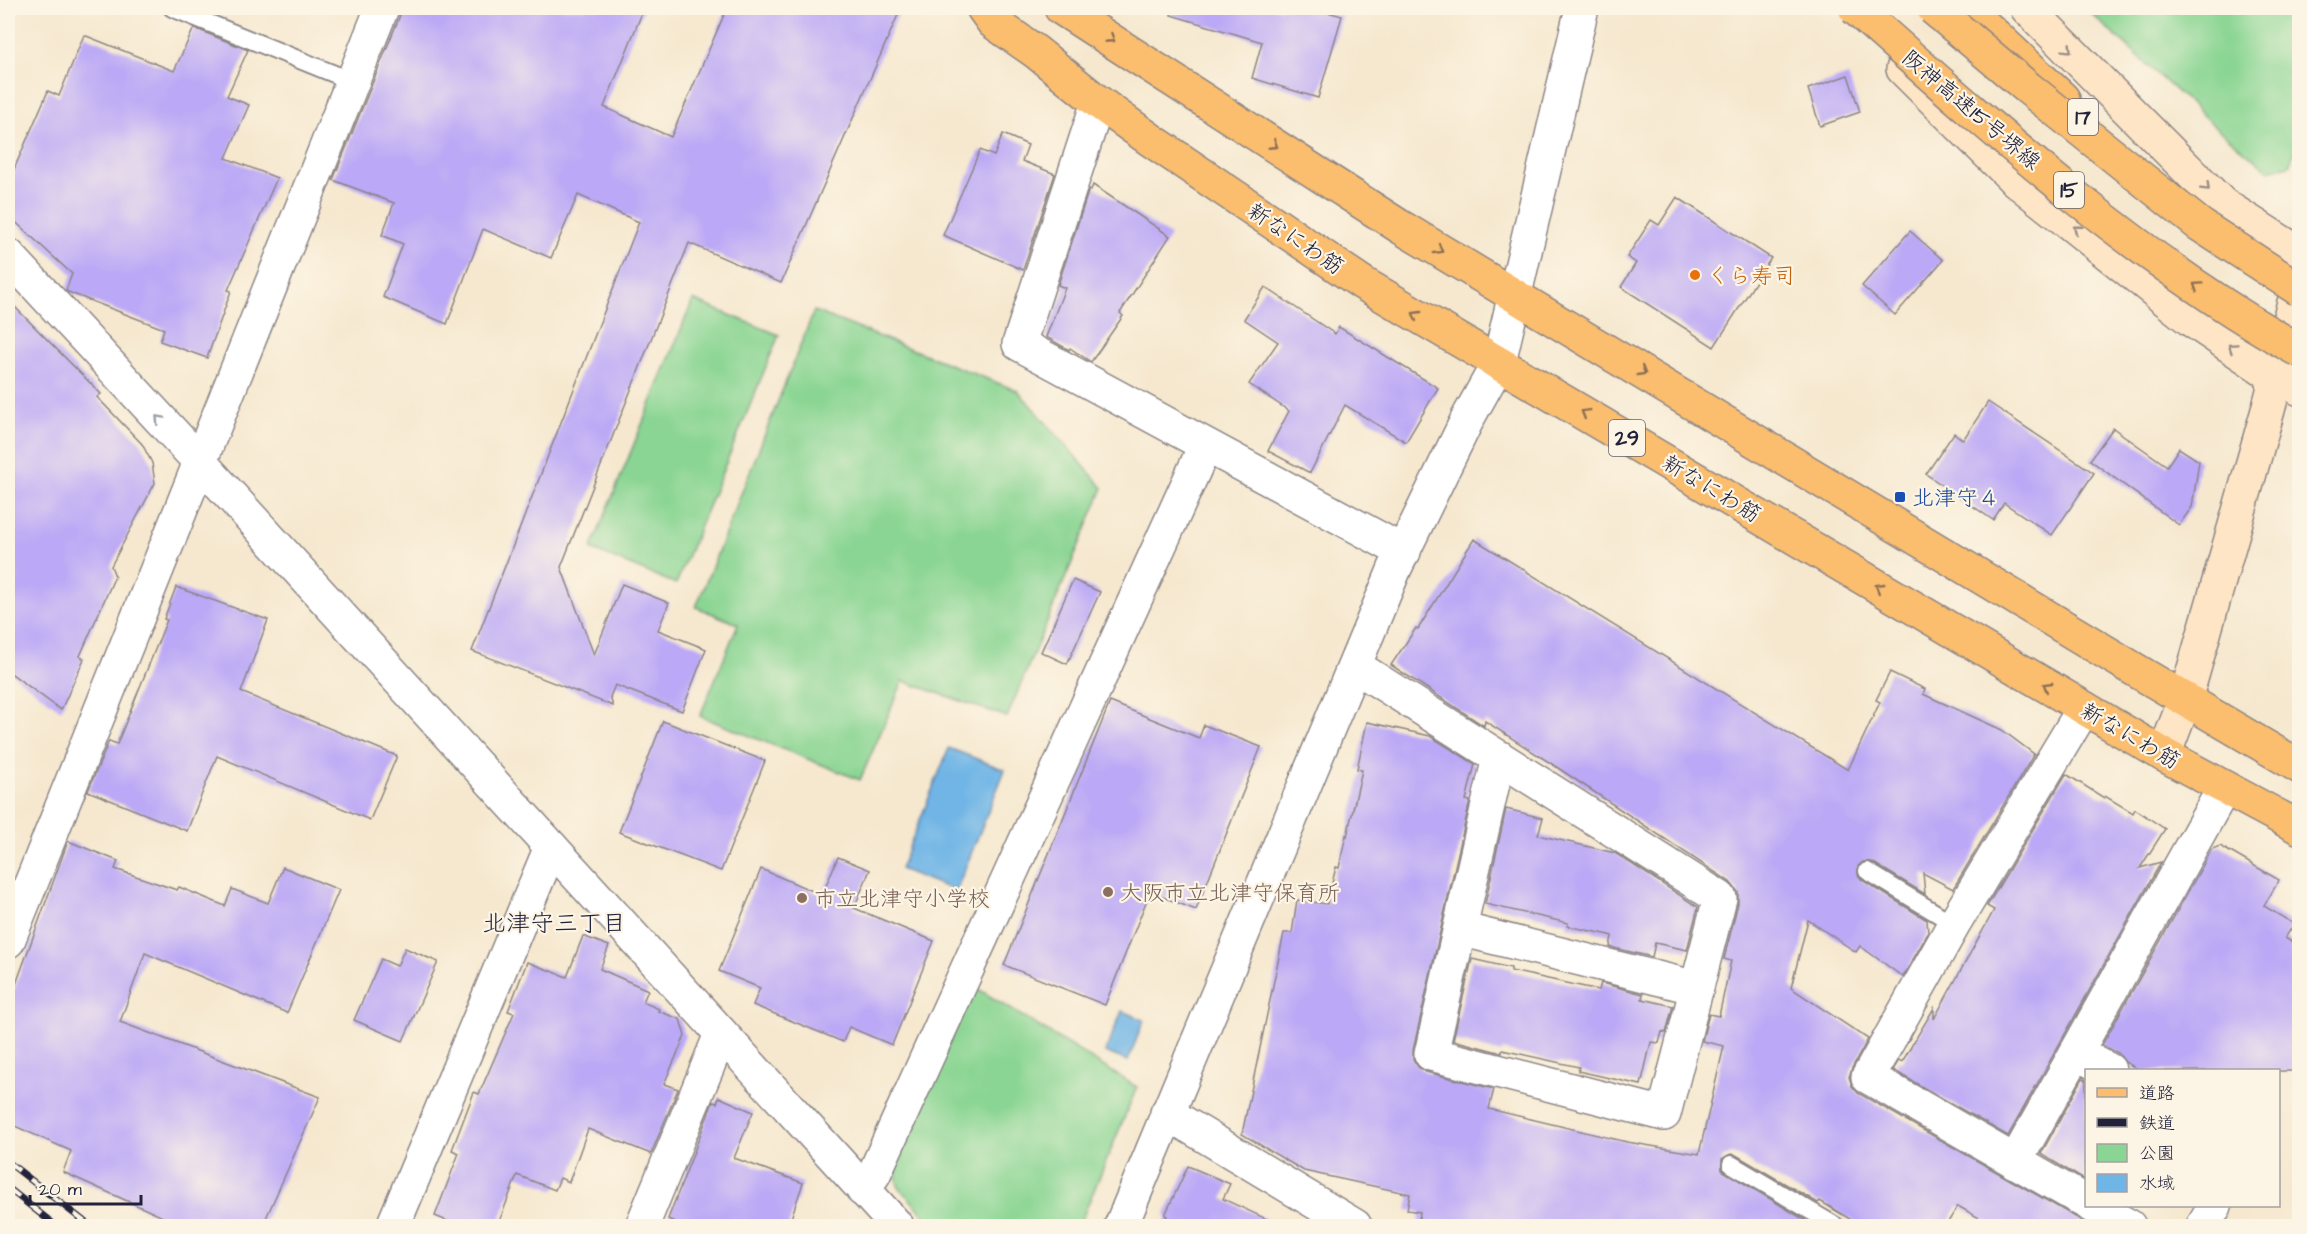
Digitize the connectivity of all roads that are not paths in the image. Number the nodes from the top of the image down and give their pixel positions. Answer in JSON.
{"nodes":[{"id":1,"x":172,"y":8,"type":"edge"},
{"id":2,"x":382,"y":8,"type":"edge"},
{"id":3,"x":1061,"y":8,"type":"edge"},
{"id":4,"x":1582,"y":8,"type":"edge"},
{"id":5,"x":1841,"y":8,"type":"edge"},
{"id":6,"x":1855,"y":8,"type":"edge"},
{"id":7,"x":1933,"y":8,"type":"edge"},
{"id":8,"x":1966,"y":8,"type":"edge"},
{"id":9,"x":2027,"y":8,"type":"edge"},
{"id":10,"x":991,"y":12,"type":"edge"},
{"id":11,"x":354,"y":82,"type":"junction"},
{"id":12,"x":1098,"y":102,"type":"junction"},
{"id":13,"x":2200,"y":225,"type":"junction"},
{"id":14,"x":2300,"y":254,"type":"edge"},
{"id":15,"x":8,"y":255,"type":"edge"},
{"id":16,"x":2300,"y":282,"type":"edge"},
{"id":17,"x":2300,"y":290,"type":"edge"},
{"id":18,"x":1513,"y":294,"type":"junction"},
{"id":19,"x":2300,"y":351,"type":"edge"},
{"id":20,"x":1498,"y":362,"type":"junction"},
{"id":21,"x":2286,"y":382,"type":"edge"},
{"id":22,"x":1205,"y":446,"type":"junction"},
{"id":23,"x":200,"y":461,"type":"junction"},
{"id":24,"x":1404,"y":552,"type":"junction"},
{"id":25,"x":1355,"y":666,"type":"junction"},
{"id":26,"x":2185,"y":700,"type":"junction"},
{"id":27,"x":2084,"y":708,"type":"junction"},
{"id":28,"x":2164,"y":755,"type":"junction"},
{"id":29,"x":1499,"y":757,"type":"junction"},
{"id":30,"x":2300,"y":767,"type":"edge"},
{"id":31,"x":2224,"y":788,"type":"junction"},
{"id":32,"x":2300,"y":828,"type":"edge"},
{"id":33,"x":551,"y":847,"type":"junction"},
{"id":34,"x":1867,"y":871,"type":"dead end"},
{"id":35,"x":1954,"y":924,"type":"junction"},
{"id":36,"x":1460,"y":929,"type":"junction"},
{"id":37,"x":8,"y":941,"type":"edge"},
{"id":38,"x":1697,"y":988,"type":"junction"},
{"id":39,"x":721,"y":1034,"type":"junction"},
{"id":40,"x":2076,"y":1053,"type":"junction"},
{"id":41,"x":2105,"y":1069,"type":"edge"},
{"id":42,"x":1167,"y":1113,"type":"junction"},
{"id":43,"x":2015,"y":1162,"type":"junction"},
{"id":44,"x":1731,"y":1164,"type":"dead end"},
{"id":45,"x":863,"y":1190,"type":"junction"},
{"id":46,"x":2085,"y":1201,"type":"edge"},
{"id":47,"x":2094,"y":1207,"type":"edge"},
{"id":48,"x":2214,"y":1207,"type":"edge"},
{"id":49,"x":393,"y":1227,"type":"edge"},
{"id":50,"x":642,"y":1227,"type":"edge"},
{"id":51,"x":897,"y":1227,"type":"edge"},
{"id":52,"x":1121,"y":1227,"type":"edge"},
{"id":53,"x":1355,"y":1227,"type":"edge"},
{"id":54,"x":1836,"y":1227,"type":"edge"},
{"id":55,"x":2129,"y":1227,"type":"edge"},
{"id":56,"x":2204,"y":1227,"type":"edge"}],
"edges":[{"from":1,"to":11,"type":"lane"},
{"from":2,"to":11,"type":"street"},
{"from":3,"to":18,"type":"main road","one_way":true},
{"from":4,"to":18,"type":"street"},
{"from":21,"to":5,"type":"street","one_way":true},
{"from":19,"to":6,"type":"main road","name":"阪神高速15号堺線","number":"15","one_way":true,"bridge":true},
{"from":7,"to":13,"type":"main road","number":"15","bridge":true},
{"from":8,"to":13,"type":"main road","number":"17","bridge":true},
{"from":9,"to":14,"type":"street","one_way":true},
{"from":10,"to":12,"type":"main road","name":"新なにわ筋","number":"29"},
{"from":11,"to":23,"type":"street"},
{"from":20,"to":12,"type":"main road","name":"新なにわ筋","number":"29","one_way":true},
{"from":12,"to":22,"type":"street"},
{"from":13,"to":17,"type":"main road","number":"15","bridge":true},
{"from":23,"to":15,"type":"street","one_way":true},
{"from":16,"to":21,"type":"street"},
{"from":18,"to":20,"type":"street"},
{"from":18,"to":26,"type":"main road","one_way":true},
{"from":20,"to":24,"type":"street"},
{"from":27,"to":20,"type":"main road","name":"新なにわ筋","number":"29","one_way":true},
{"from":21,"to":26,"type":"street"},
{"from":22,"to":24,"type":"street"},
{"from":22,"to":45,"type":"street"},
{"from":23,"to":33,"type":"street"},
{"from":23,"to":37,"type":"street"},
{"from":24,"to":25,"type":"street"},
{"from":25,"to":29,"type":"street"},
{"from":25,"to":42,"type":"street"},
{"from":26,"to":28,"type":"street"},
{"from":26,"to":30,"type":"main road"},
{"from":27,"to":28,"type":"main road","name":"新なにわ筋","number":"29"},
{"from":27,"to":35,"type":"street"},
{"from":28,"to":31,"type":"main road","name":"新なにわ筋","number":"29"},
{"from":29,"to":36,"type":"street"},
{"from":29,"to":38,"type":"street"},
{"from":31,"to":32,"type":"main road","name":"新なにわ筋","number":"29"},
{"from":31,"to":40,"type":"street"},
{"from":33,"to":39,"type":"street"},
{"from":33,"to":49,"type":"street"},
{"from":34,"to":35,"type":"lane"},
{"from":35,"to":43,"type":"street"},
{"from":36,"to":38,"type":"street"},
{"from":36,"to":38,"type":"street"},
{"from":39,"to":45,"type":"street"},
{"from":39,"to":50,"type":"street"},
{"from":40,"to":41,"type":"street"},
{"from":40,"to":43,"type":"street"},
{"from":42,"to":52,"type":"street"},
{"from":42,"to":53,"type":"street"},
{"from":43,"to":46,"type":"street"},
{"from":44,"to":54,"type":"lane"},
{"from":45,"to":51,"type":"street"},
{"from":47,"to":55,"type":"street"},
{"from":48,"to":56,"type":"street"}]}
